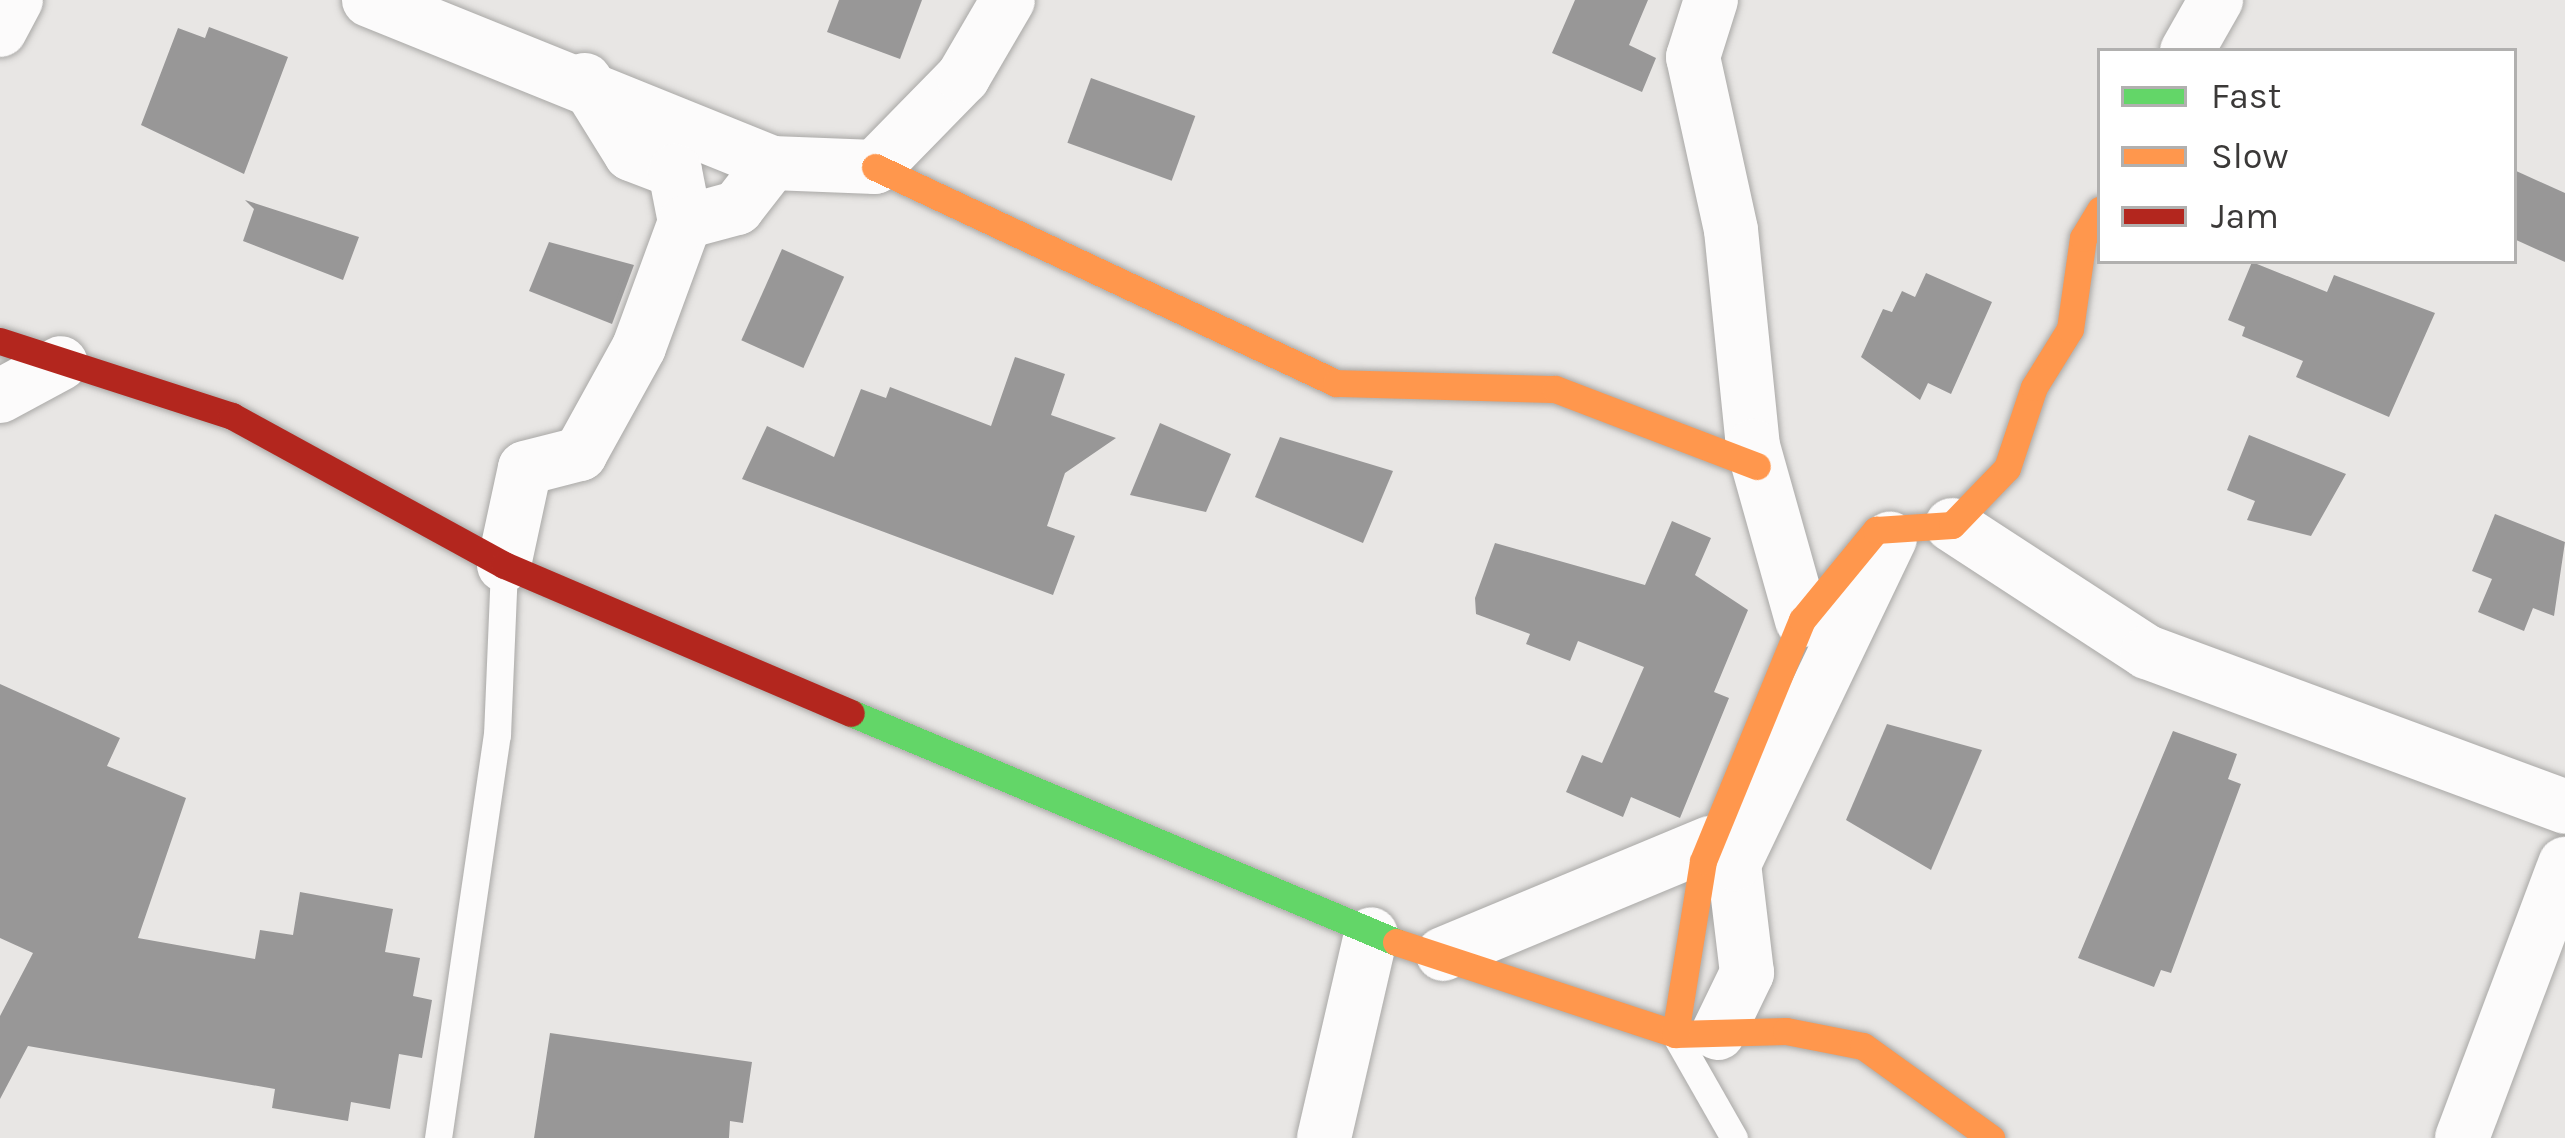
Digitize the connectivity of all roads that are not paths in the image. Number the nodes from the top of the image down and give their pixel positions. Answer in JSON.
{"nodes":[{"id":1,"x":16,"y":0,"type":"edge"},
{"id":2,"x":369,"y":0,"type":"edge"},
{"id":3,"x":1008,"y":0,"type":"edge"},
{"id":4,"x":1711,"y":0,"type":"edge"},
{"id":5,"x":2216,"y":0,"type":"edge"},
{"id":6,"x":0,"y":30,"type":"edge"},
{"id":7,"x":2189,"y":48,"type":"edge"},
{"id":8,"x":585,"y":80,"type":"junction"},
{"id":9,"x":772,"y":163,"type":"junction"},
{"id":10,"x":875,"y":167,"type":"junction"},
{"id":11,"x":2097,"y":215,"type":"edge"},
{"id":12,"x":685,"y":222,"type":"junction"},
{"id":13,"x":0,"y":341,"type":"edge"},
{"id":14,"x":61,"y":363,"type":"junction"},
{"id":15,"x":0,"y":395,"type":"edge"},
{"id":16,"x":1756,"y":466,"type":"junction"},
{"id":17,"x":1952,"y":525,"type":"junction"},
{"id":18,"x":1895,"y":529,"type":"junction"},
{"id":19,"x":504,"y":566,"type":"junction"},
{"id":20,"x":1802,"y":620,"type":"junction"},
{"id":21,"x":2565,"y":807,"type":"edge"},
{"id":22,"x":1711,"y":843,"type":"junction"},
{"id":23,"x":2565,"y":864,"type":"edge"},
{"id":24,"x":1371,"y":934,"type":"junction"},
{"id":25,"x":1443,"y":955,"type":"junction"},
{"id":26,"x":1696,"y":1033,"type":"junction"},
{"id":27,"x":438,"y":1138,"type":"edge"},
{"id":28,"x":1324,"y":1138,"type":"edge"},
{"id":29,"x":1734,"y":1138,"type":"edge"},
{"id":30,"x":1991,"y":1138,"type":"edge"},
{"id":31,"x":2462,"y":1138,"type":"edge"}],
"edges":[{"from":1,"to":6,"type":"street"},
{"from":2,"to":8,"type":"street"},
{"from":3,"to":10,"type":"street"},
{"from":4,"to":16,"type":"street"},
{"from":5,"to":7,"type":"street"},
{"from":8,"to":9,"type":"street"},
{"from":8,"to":12,"type":"street"},
{"from":9,"to":10,"type":"street"},
{"from":9,"to":12,"type":"street"},
{"from":10,"to":16,"type":"street"},
{"from":11,"to":17,"type":"street"},
{"from":12,"to":19,"type":"street"},
{"from":13,"to":14,"type":"street"},
{"from":14,"to":15,"type":"street"},
{"from":14,"to":19,"type":"street"},
{"from":16,"to":20,"type":"street"},
{"from":17,"to":18,"type":"street"},
{"from":17,"to":21,"type":"street"},
{"from":18,"to":20,"type":"street"},
{"from":18,"to":26,"type":"street"},
{"from":19,"to":24,"type":"street"},
{"from":19,"to":27,"type":"lane"},
{"from":20,"to":22,"type":"street"},
{"from":22,"to":25,"type":"street"},
{"from":22,"to":26,"type":"street"},
{"from":23,"to":31,"type":"street"},
{"from":24,"to":25,"type":"street"},
{"from":24,"to":28,"type":"street"},
{"from":25,"to":26,"type":"street"},
{"from":26,"to":29,"type":"lane"},
{"from":26,"to":30,"type":"street"}]}
